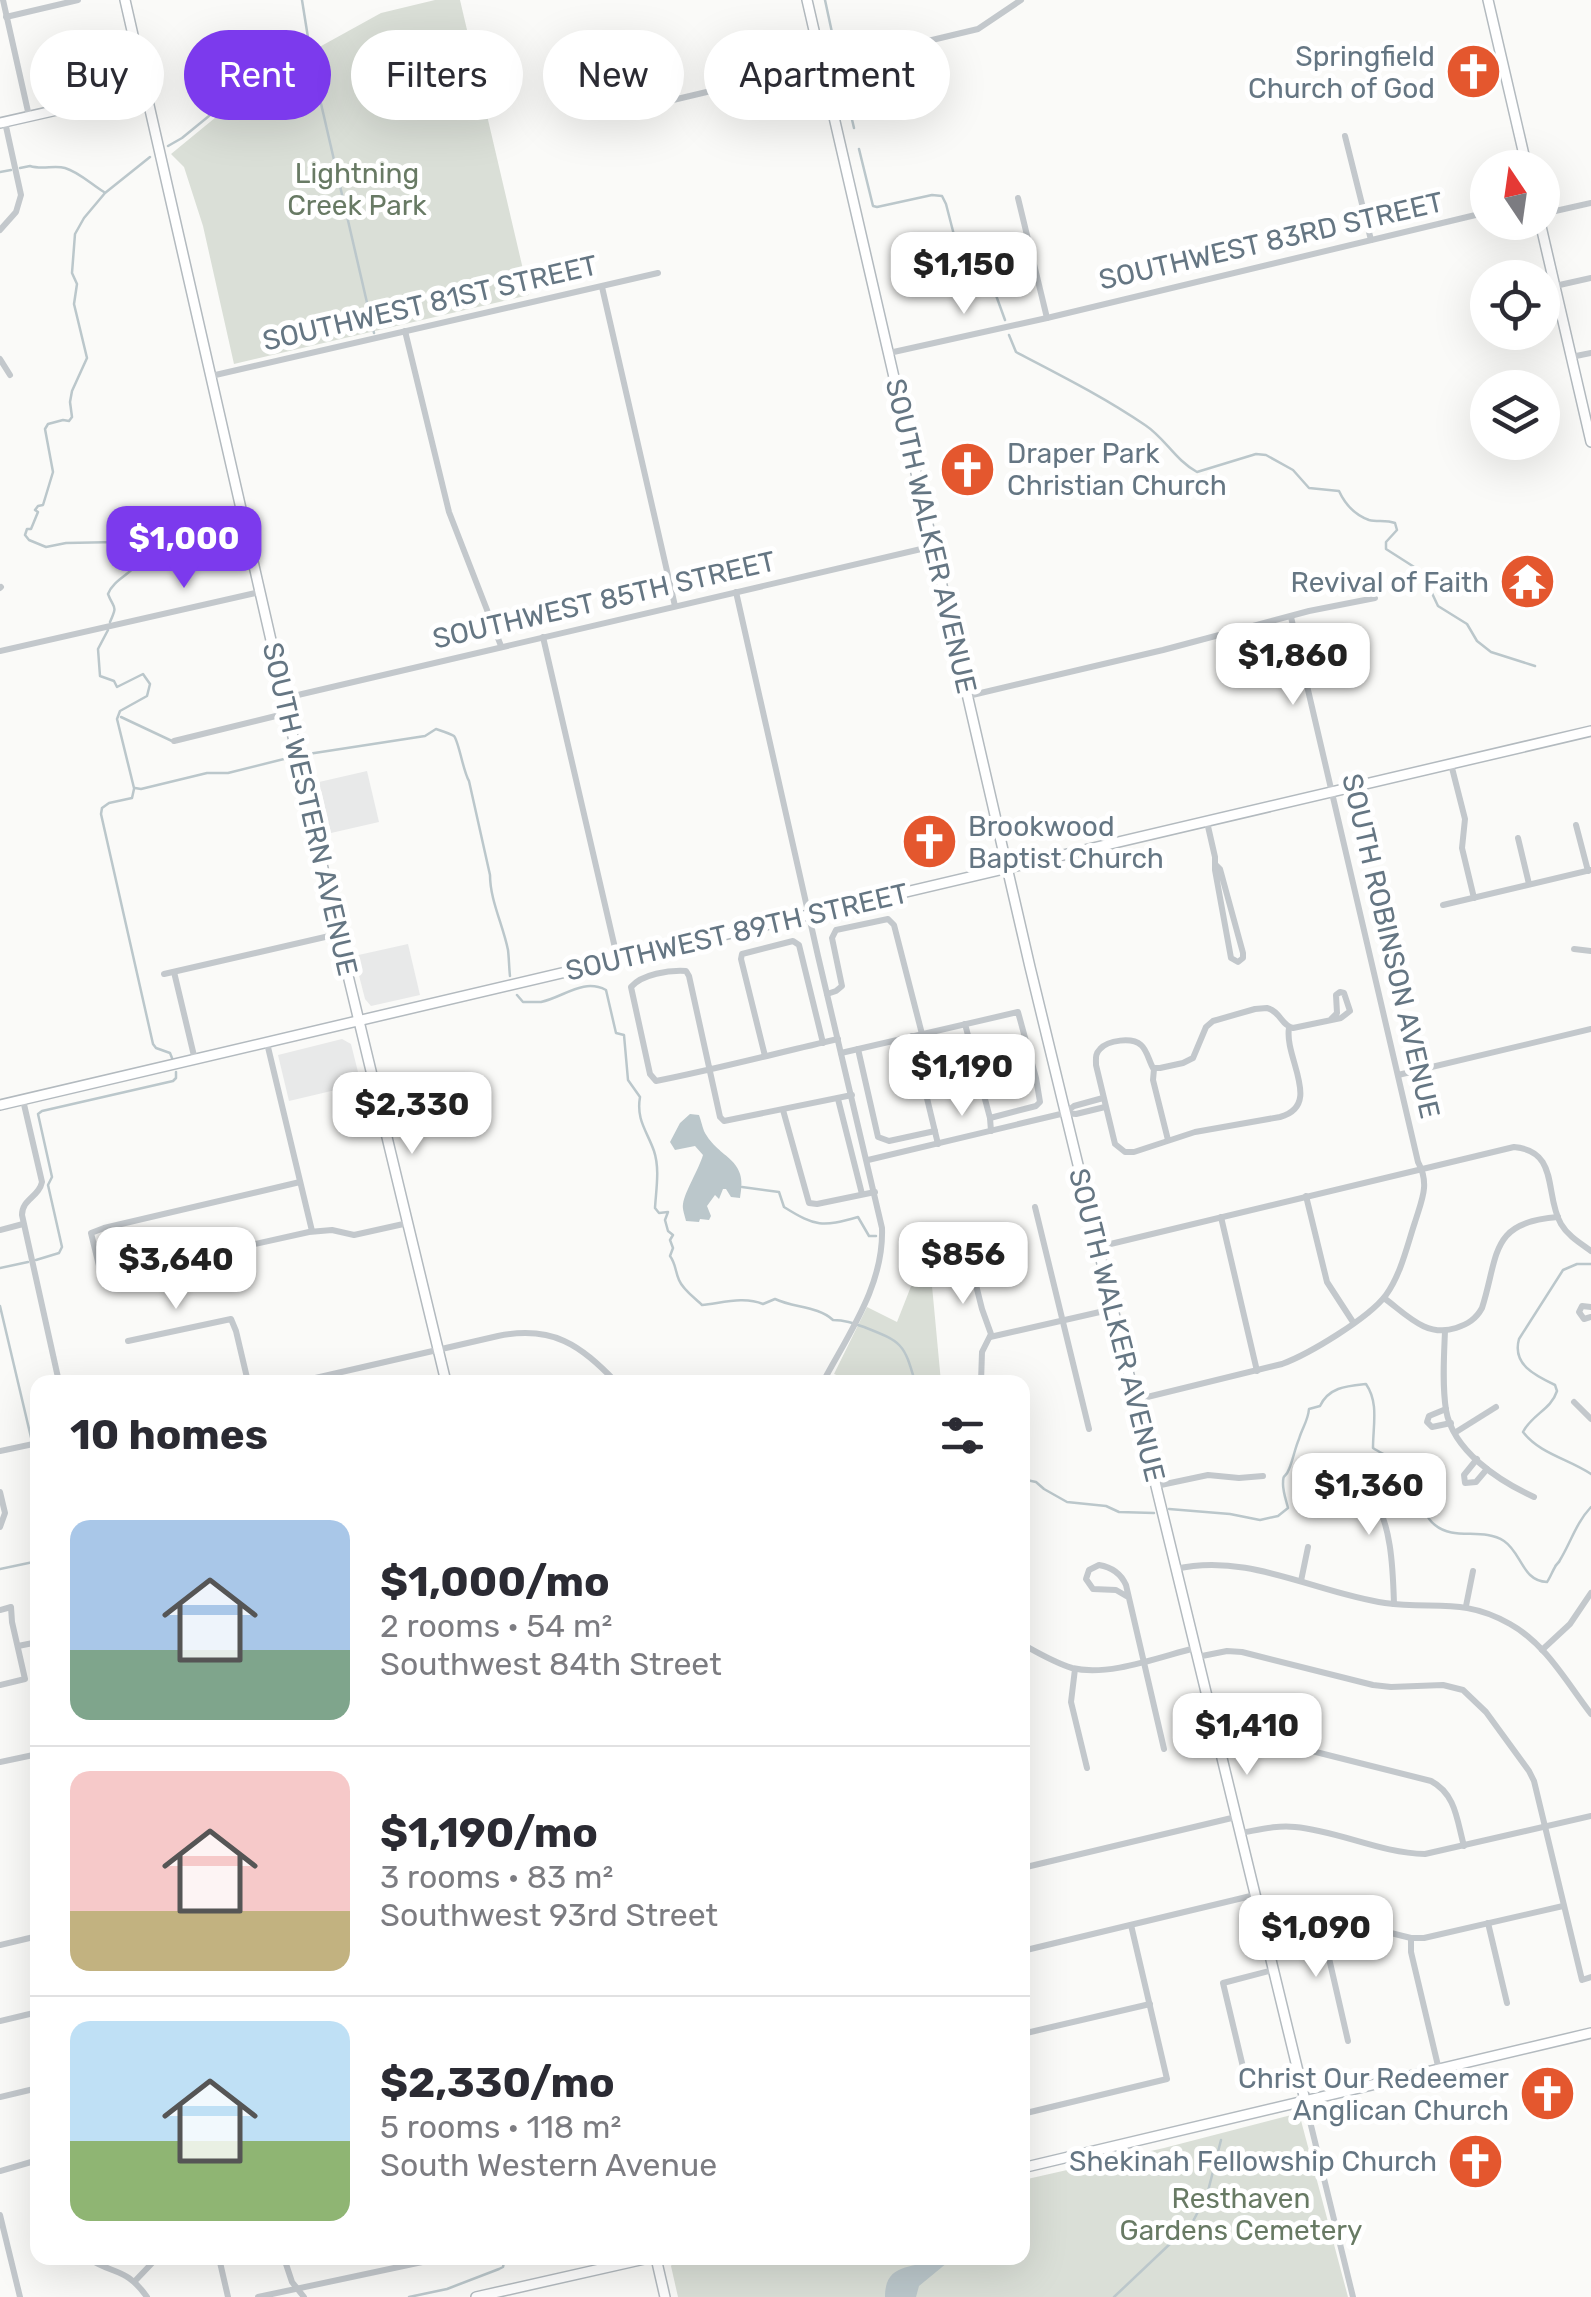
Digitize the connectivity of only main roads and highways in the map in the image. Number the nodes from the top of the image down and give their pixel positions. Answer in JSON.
{"nodes":[{"id":1,"x":124,"y":0,"type":"edge"},
{"id":2,"x":807,"y":0,"type":"edge"},
{"id":3,"x":1488,"y":0,"type":"edge"},
{"id":4,"x":131,"y":30,"type":"edge"},
{"id":5,"x":30,"y":116,"type":"edge"},
{"id":6,"x":152,"y":120,"type":"edge"},
{"id":7,"x":2,"y":122,"type":"edge"},
{"id":8,"x":1523,"y":150,"type":"edge"},
{"id":9,"x":1544,"y":240,"type":"edge"},
{"id":10,"x":1590,"y":428,"type":"edge"},
{"id":11,"x":1591,"y":442,"type":"edge"},
{"id":12,"x":1591,"y":732,"type":"edge"},
{"id":13,"x":1007,"y":867,"type":"junction"},
{"id":14,"x":360,"y":1022,"type":"junction"},
{"id":15,"x":0,"y":1105,"type":"edge"},
{"id":16,"x":444,"y":1375,"type":"edge"},
{"id":17,"x":1591,"y":2033,"type":"edge"},
{"id":18,"x":1304,"y":2100,"type":"junction"},
{"id":19,"x":1030,"y":2166,"type":"edge"},
{"id":20,"x":620,"y":2265,"type":"edge"},
{"id":21,"x":654,"y":2265,"type":"edge"},
{"id":22,"x":476,"y":2297,"type":"edge"},
{"id":23,"x":665,"y":2297,"type":"edge"}],
"edges":[{"from":1,"to":4,"type":"main road","name":"SOUTH WESTERN AVENUE"},
{"from":2,"to":13,"type":"main road","name":"SOUTH WALKER AVENUE"},
{"from":3,"to":8,"type":"main road"},
{"from":5,"to":7,"type":"main road"},
{"from":6,"to":14,"type":"main road","name":"SOUTH WESTERN AVENUE"},
{"from":9,"to":10,"type":"main road"},
{"from":10,"to":11,"type":"main road"},
{"from":12,"to":13,"type":"main road","name":"SOUTHWEST 89TH STREET"},
{"from":13,"to":14,"type":"main road","name":"SOUTHWEST 89TH STREET"},
{"from":13,"to":18,"type":"main road","name":"SOUTH WALKER AVENUE"},
{"from":14,"to":15,"type":"main road","name":"SOUTHWEST 89TH STREET"},
{"from":14,"to":16,"type":"main road","name":"SOUTH WESTERN AVENUE"},
{"from":17,"to":18,"type":"main road"},
{"from":18,"to":19,"type":"main road"},
{"from":20,"to":22,"type":"main road"},
{"from":21,"to":23,"type":"main road"}]}
